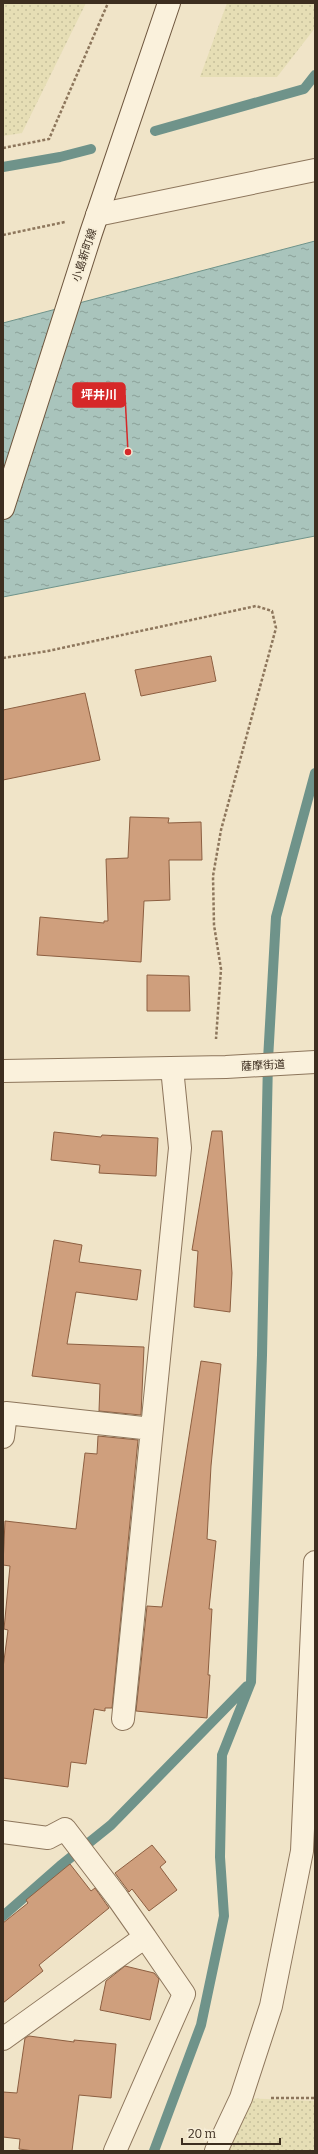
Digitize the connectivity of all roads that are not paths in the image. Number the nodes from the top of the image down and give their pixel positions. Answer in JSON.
{"nodes":[{"id":1,"x":169,"y":3,"type":"edge"},
{"id":2,"x":315,"y":170,"type":"edge"},
{"id":3,"x":94,"y":224,"type":"junction"},
{"id":4,"x":3,"y":508,"type":"edge"},
{"id":5,"x":315,"y":1062,"type":"edge"},
{"id":6,"x":172,"y":1068,"type":"junction"},
{"id":7,"x":3,"y":1071,"type":"edge"},
{"id":8,"x":4,"y":1413,"type":"edge"},
{"id":9,"x":152,"y":1429,"type":"junction"},
{"id":10,"x":3,"y":1437,"type":"edge"},
{"id":11,"x":315,"y":1562,"type":"edge"},
{"id":12,"x":123,"y":1719,"type":"dead end"},
{"id":13,"x":3,"y":1832,"type":"edge"},
{"id":14,"x":145,"y":1937,"type":"junction"},
{"id":15,"x":3,"y":2039,"type":"edge"},
{"id":16,"x":115,"y":2151,"type":"edge"},
{"id":17,"x":216,"y":2151,"type":"edge"}],
"edges":[{"from":1,"to":3,"type":"street","name":"小島新町線"},
{"from":2,"to":3,"type":"street"},
{"from":3,"to":4,"type":"street","name":"小島新町線"},
{"from":5,"to":6,"type":"street","name":"薩摩街道"},
{"from":6,"to":7,"type":"street","name":"薩摩街道"},
{"from":6,"to":9,"type":"street"},
{"from":8,"to":9,"type":"street"},
{"from":8,"to":10,"type":"street"},
{"from":9,"to":12,"type":"street"},
{"from":11,"to":17,"type":"street"},
{"from":13,"to":14,"type":"street"},
{"from":14,"to":15,"type":"street"},
{"from":14,"to":16,"type":"street"}]}
